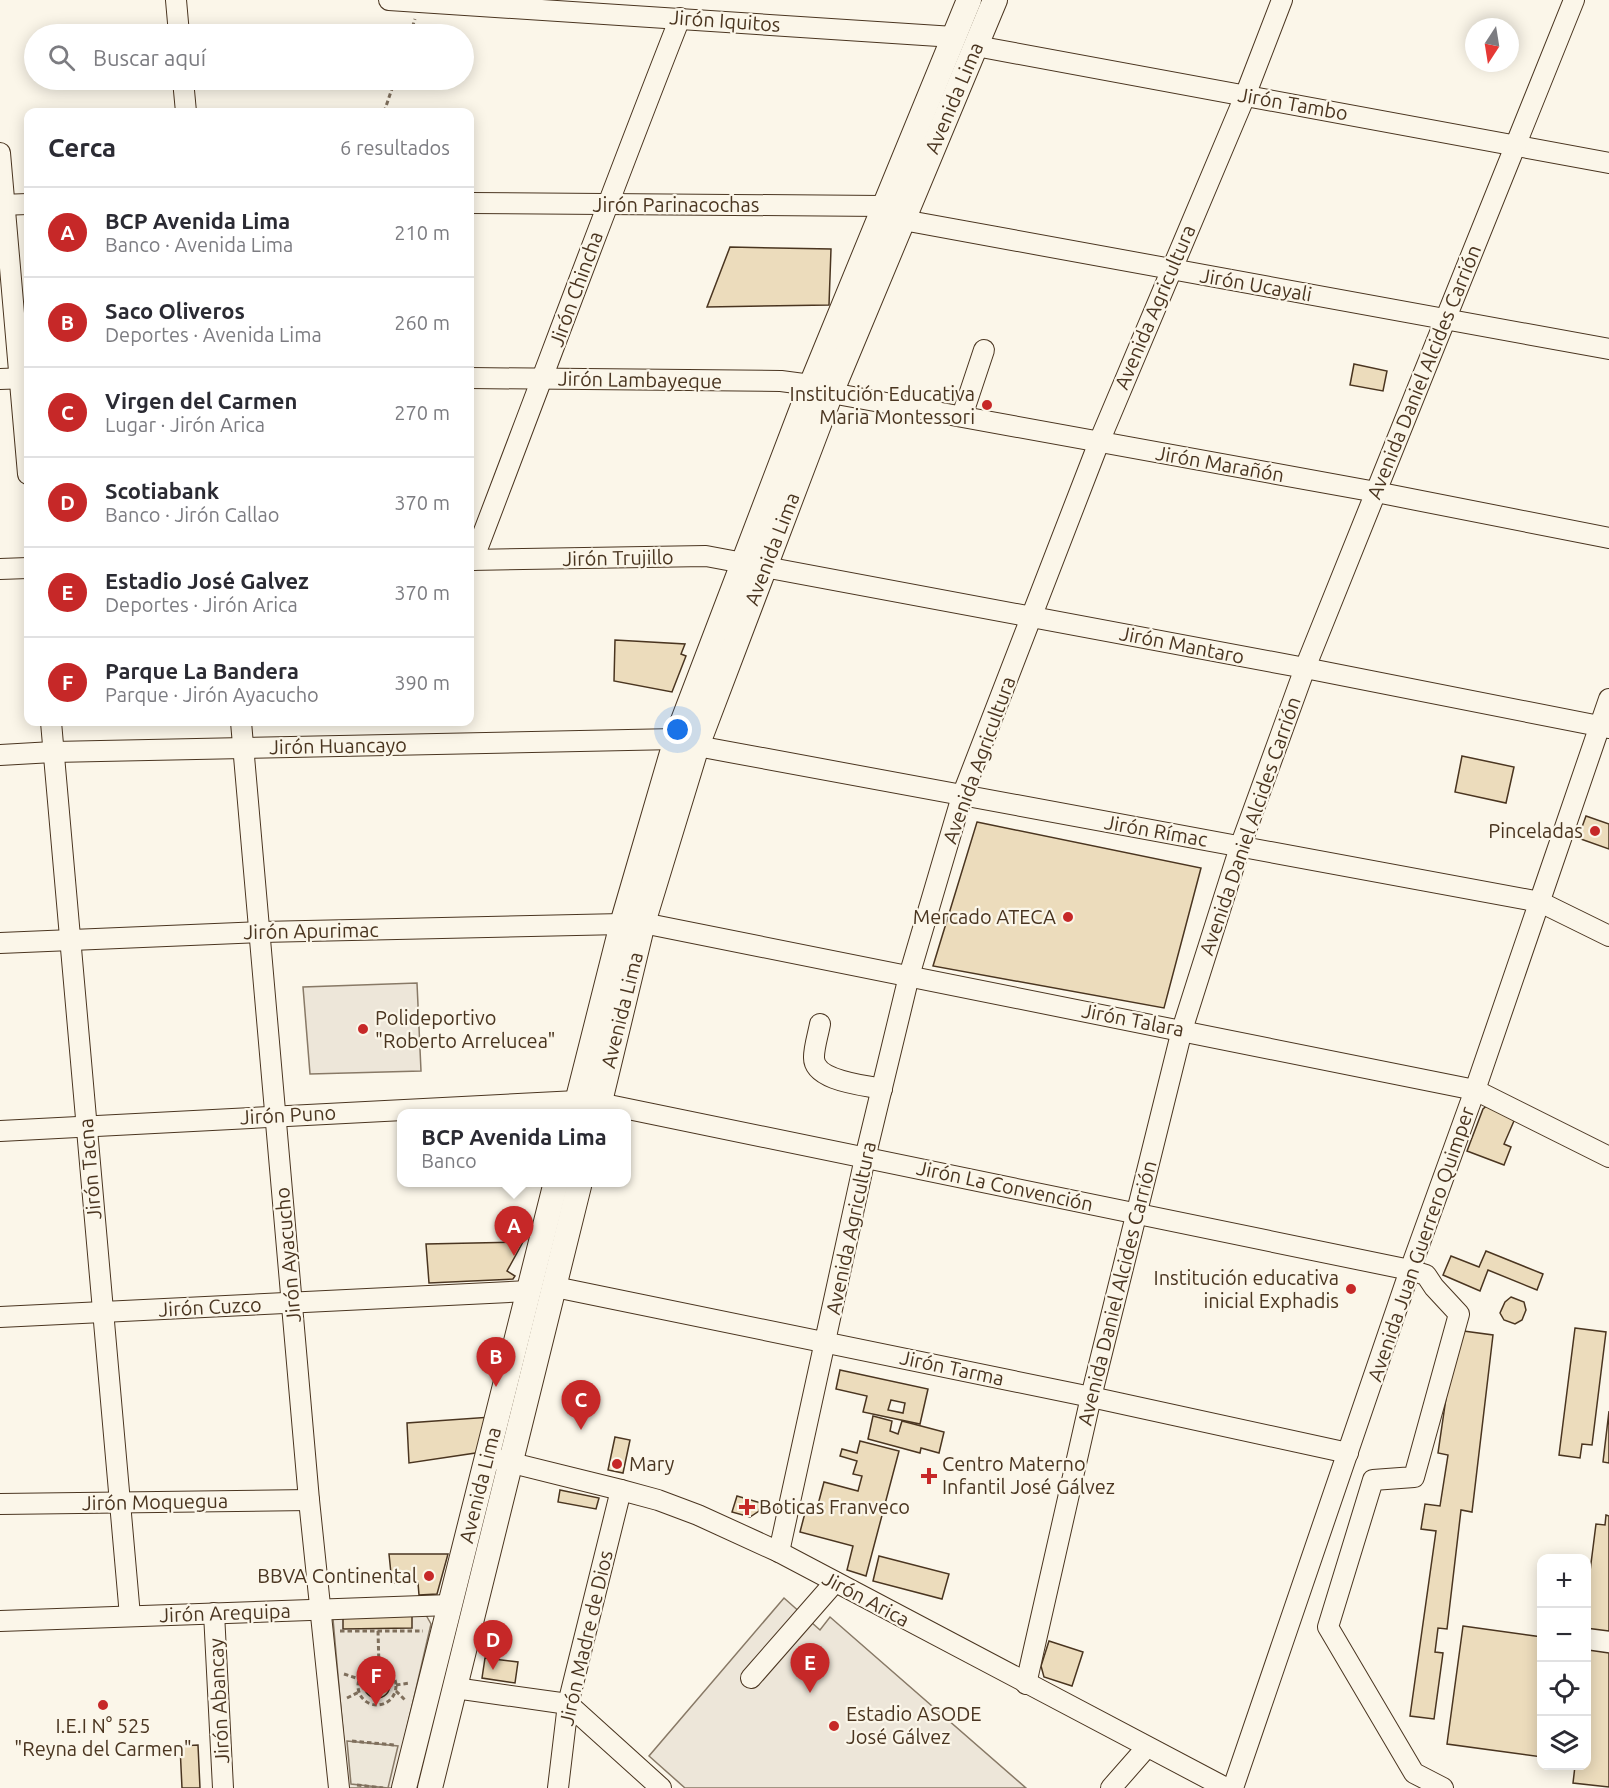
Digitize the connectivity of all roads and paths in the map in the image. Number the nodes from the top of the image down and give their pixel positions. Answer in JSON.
{"nodes":[{"id":1,"x":176,"y":0,"type":"edge"},
{"id":2,"x":389,"y":0,"type":"edge"},
{"id":3,"x":969,"y":0,"type":"edge"},
{"id":4,"x":995,"y":0,"type":"edge"},
{"id":5,"x":1282,"y":0,"type":"edge"},
{"id":6,"x":1574,"y":0,"type":"edge"},
{"id":7,"x":680,"y":18,"type":"junction"},
{"id":8,"x":178,"y":24,"type":"edge"},
{"id":9,"x":954,"y":37,"type":"junction"},
{"id":10,"x":976,"y":46,"type":"junction"},
{"id":11,"x":184,"y":90,"type":"edge"},
{"id":12,"x":392,"y":90,"type":"edge"},
{"id":13,"x":1245,"y":96,"type":"junction"},
{"id":14,"x":186,"y":108,"type":"edge"},
{"id":15,"x":385,"y":108,"type":"edge"},
{"id":16,"x":1515,"y":145,"type":"junction"},
{"id":17,"x":0,"y":153,"type":"edge"},
{"id":18,"x":1609,"y":163,"type":"edge"},
{"id":19,"x":474,"y":203,"type":"edge"},
{"id":20,"x":24,"y":204,"type":"edge"},
{"id":21,"x":607,"y":204,"type":"junction"},
{"id":22,"x":2,"y":205,"type":"edge"},
{"id":23,"x":883,"y":206,"type":"junction"},
{"id":24,"x":903,"y":220,"type":"junction"},
{"id":25,"x":1171,"y":270,"type":"junction"},
{"id":26,"x":1445,"y":320,"type":"junction"},
{"id":27,"x":984,"y":350,"type":"dead end"},
{"id":28,"x":1609,"y":350,"type":"edge"},
{"id":29,"x":24,"y":378,"type":"edge"},
{"id":30,"x":474,"y":378,"type":"edge"},
{"id":31,"x":0,"y":379,"type":"edge"},
{"id":32,"x":543,"y":379,"type":"junction"},
{"id":33,"x":821,"y":389,"type":"junction"},
{"id":34,"x":962,"y":416,"type":"junction"},
{"id":35,"x":1099,"y":442,"type":"junction"},
{"id":36,"x":1376,"y":492,"type":"junction"},
{"id":37,"x":1609,"y":538,"type":"edge"},
{"id":38,"x":474,"y":552,"type":"edge"},
{"id":39,"x":474,"y":560,"type":"edge"},
{"id":40,"x":754,"y":564,"type":"junction"},
{"id":41,"x":24,"y":568,"type":"edge"},
{"id":42,"x":0,"y":569,"type":"edge"},
{"id":43,"x":1031,"y":616,"type":"junction"},
{"id":44,"x":1305,"y":668,"type":"junction"},
{"id":45,"x":1609,"y":699,"type":"edge"},
{"id":46,"x":51,"y":726,"type":"edge"},
{"id":47,"x":241,"y":726,"type":"edge"},
{"id":48,"x":1604,"y":726,"type":"edge"},
{"id":49,"x":686,"y":743,"type":"junction"},
{"id":50,"x":244,"y":748,"type":"junction"},
{"id":51,"x":53,"y":752,"type":"junction"},
{"id":52,"x":0,"y":755,"type":"edge"},
{"id":53,"x":962,"y":796,"type":"junction"},
{"id":54,"x":1240,"y":847,"type":"junction"},
{"id":55,"x":1540,"y":902,"type":"junction"},
{"id":56,"x":632,"y":923,"type":"junction"},
{"id":57,"x":261,"y":932,"type":"junction"},
{"id":58,"x":1609,"y":936,"type":"edge"},
{"id":59,"x":70,"y":940,"type":"junction"},
{"id":60,"x":0,"y":944,"type":"edge"},
{"id":61,"x":909,"y":976,"type":"junction"},
{"id":62,"x":820,"y":1024,"type":"dead end"},
{"id":63,"x":1182,"y":1030,"type":"junction"},
{"id":64,"x":882,"y":1089,"type":"junction"},
{"id":65,"x":1475,"y":1090,"type":"junction"},
{"id":66,"x":587,"y":1108,"type":"edge"},
{"id":67,"x":548,"y":1109,"type":"edge"},
{"id":68,"x":397,"y":1113,"type":"edge"},
{"id":69,"x":276,"y":1116,"type":"junction"},
{"id":70,"x":631,"y":1116,"type":"edge"},
{"id":71,"x":87,"y":1127,"type":"junction"},
{"id":72,"x":0,"y":1131,"type":"edge"},
{"id":73,"x":1609,"y":1157,"type":"edge"},
{"id":74,"x":866,"y":1158,"type":"junction"},
{"id":75,"x":555,"y":1187,"type":"edge"},
{"id":76,"x":579,"y":1187,"type":"edge"},
{"id":77,"x":1137,"y":1213,"type":"junction"},
{"id":78,"x":1410,"y":1270,"type":"junction"},
{"id":79,"x":555,"y":1287,"type":"junction"},
{"id":80,"x":529,"y":1291,"type":"junction"},
{"id":81,"x":292,"y":1303,"type":"junction"},
{"id":82,"x":103,"y":1312,"type":"junction"},
{"id":83,"x":0,"y":1317,"type":"edge"},
{"id":84,"x":826,"y":1342,"type":"junction"},
{"id":85,"x":1091,"y":1397,"type":"junction"},
{"id":86,"x":1348,"y":1453,"type":"junction"},
{"id":87,"x":499,"y":1460,"type":"junction"},
{"id":88,"x":621,"y":1490,"type":"junction"},
{"id":89,"x":309,"y":1500,"type":"junction"},
{"id":90,"x":119,"y":1502,"type":"junction"},
{"id":91,"x":0,"y":1504,"type":"edge"},
{"id":92,"x":779,"y":1552,"type":"junction"},
{"id":93,"x":835,"y":1582,"type":"junction"},
{"id":94,"x":450,"y":1605,"type":"junction"},
{"id":95,"x":321,"y":1610,"type":"junction"},
{"id":96,"x":214,"y":1613,"type":"junction"},
{"id":97,"x":130,"y":1616,"type":"junction"},
{"id":98,"x":0,"y":1621,"type":"edge"},
{"id":99,"x":336,"y":1631,"type":"dead end"},
{"id":100,"x":378,"y":1631,"type":"junction"},
{"id":101,"x":426,"y":1631,"type":"dead end"},
{"id":102,"x":380,"y":1667,"type":"junction"},
{"id":103,"x":751,"y":1678,"type":"dead end"},
{"id":104,"x":359,"y":1679,"type":"junction"},
{"id":105,"x":341,"y":1682,"type":"dead end"},
{"id":106,"x":1026,"y":1684,"type":"junction"},
{"id":107,"x":396,"y":1685,"type":"junction"},
{"id":108,"x":455,"y":1688,"type":"junction"},
{"id":109,"x":342,"y":1691,"type":"dead end"},
{"id":110,"x":396,"y":1691,"type":"junction"},
{"id":111,"x":359,"y":1692,"type":"junction"},
{"id":112,"x":568,"y":1704,"type":"junction"},
{"id":113,"x":347,"y":1741,"type":"dead end"},
{"id":114,"x":398,"y":1746,"type":"dead end"},
{"id":115,"x":1147,"y":1747,"type":"junction"},
{"id":116,"x":345,"y":1786,"type":"edge"},
{"id":117,"x":223,"y":1788,"type":"edge"},
{"id":118,"x":388,"y":1788,"type":"edge"},
{"id":119,"x":404,"y":1788,"type":"edge"},
{"id":120,"x":430,"y":1788,"type":"edge"},
{"id":121,"x":558,"y":1788,"type":"edge"},
{"id":122,"x":661,"y":1788,"type":"edge"},
{"id":123,"x":1111,"y":1788,"type":"edge"},
{"id":124,"x":1226,"y":1788,"type":"edge"},
{"id":125,"x":1233,"y":1788,"type":"edge"},
{"id":126,"x":1443,"y":1788,"type":"edge"}],
"edges":[{"from":1,"to":8,"type":"street"},
{"from":2,"to":7,"type":"street","name":"Jirón Iquitos"},
{"from":3,"to":9,"type":"main road","name":"Avenida Lima"},
{"from":4,"to":10,"type":"main road","name":"Avenida Lima"},
{"from":5,"to":13,"type":"street","name":"Avenida Agricultura"},
{"from":6,"to":16,"type":"street","name":"Avenida Daniel Alcides Carrión"},
{"from":7,"to":9,"type":"street","name":"Jirón Iquitos"},
{"from":7,"to":21,"type":"street","name":"Jirón Chincha"},
{"from":9,"to":23,"type":"main road","name":"Avenida Lima"},
{"from":10,"to":13,"type":"street","name":"Jirón Tambo"},
{"from":10,"to":24,"type":"main road","name":"Avenida Lima"},
{"from":11,"to":14,"type":"street"},
{"from":12,"to":15,"type":"path"},
{"from":13,"to":16,"type":"street","name":"Jirón Tambo"},
{"from":13,"to":25,"type":"street","name":"Avenida Agricultura"},
{"from":16,"to":18,"type":"street","name":"Jirón Tambo"},
{"from":16,"to":26,"type":"street","name":"Avenida Daniel Alcides Carrión"},
{"from":17,"to":22,"type":"street"},
{"from":19,"to":21,"type":"street","name":"Jirón Parinacochas"},
{"from":20,"to":22,"type":"street"},
{"from":21,"to":23,"type":"street","name":"Jirón Parinacochas"},
{"from":21,"to":32,"type":"street","name":"Jirón Chincha"},
{"from":22,"to":29,"type":"street"},
{"from":23,"to":33,"type":"main road","name":"Avenida Lima"},
{"from":24,"to":25,"type":"street","name":"Jirón Ucayali"},
{"from":24,"to":33,"type":"main road","name":"Avenida Lima"},
{"from":25,"to":26,"type":"street","name":"Jirón Ucayali"},
{"from":25,"to":35,"type":"street","name":"Avenida Agricultura"},
{"from":26,"to":28,"type":"street","name":"Jirón Ucayali"},
{"from":26,"to":36,"type":"street","name":"Avenida Daniel Alcides Carrión"},
{"from":27,"to":34,"type":"street"},
{"from":29,"to":31,"type":"street"},
{"from":30,"to":32,"type":"street","name":"Jirón Lambayeque"},
{"from":32,"to":33,"type":"street","name":"Jirón Lambayeque"},
{"from":32,"to":38,"type":"street","name":"Jirón Chincha"},
{"from":33,"to":34,"type":"street","name":"Jirón Marañón"},
{"from":33,"to":40,"type":"main road","name":"Avenida Lima"},
{"from":34,"to":35,"type":"street","name":"Jirón Marañón"},
{"from":35,"to":36,"type":"street","name":"Jirón Marañón"},
{"from":35,"to":43,"type":"street","name":"Avenida Agricultura"},
{"from":36,"to":37,"type":"street","name":"Jirón Marañón"},
{"from":36,"to":44,"type":"street","name":"Avenida Daniel Alcides Carrión"},
{"from":39,"to":40,"type":"street","name":"Jirón Trujillo"},
{"from":40,"to":43,"type":"street","name":"Jirón Mantaro"},
{"from":40,"to":49,"type":"main road","name":"Avenida Lima"},
{"from":41,"to":42,"type":"street"},
{"from":43,"to":44,"type":"street","name":"Jirón Mantaro"},
{"from":43,"to":53,"type":"street","name":"Avenida Agricultura"},
{"from":44,"to":48,"type":"street","name":"Jirón Mantaro"},
{"from":44,"to":54,"type":"street","name":"Avenida Daniel Alcides Carrión"},
{"from":45,"to":48,"type":"street","name":"Avenida Juan Guerrero Quimper"},
{"from":46,"to":51,"type":"street","name":"Jirón Tacna"},
{"from":47,"to":50,"type":"street","name":"Jirón Ayacucho"},
{"from":48,"to":55,"type":"street","name":"Avenida Juan Guerrero Quimper"},
{"from":49,"to":50,"type":"street","name":"Jirón Huancayo"},
{"from":49,"to":53,"type":"street","name":"Jirón Rímac"},
{"from":49,"to":56,"type":"main road","name":"Avenida Lima"},
{"from":50,"to":51,"type":"street","name":"Jirón Huancayo"},
{"from":50,"to":57,"type":"street","name":"Jirón Ayacucho"},
{"from":51,"to":52,"type":"street","name":"Jirón Huancayo"},
{"from":51,"to":59,"type":"street","name":"Jirón Tacna"},
{"from":53,"to":54,"type":"street","name":"Jirón Rímac"},
{"from":53,"to":61,"type":"street","name":"Avenida Agricultura"},
{"from":54,"to":55,"type":"street","name":"Jirón Rímac"},
{"from":54,"to":63,"type":"street","name":"Avenida Daniel Alcides Carrión"},
{"from":55,"to":58,"type":"street","name":"Jirón Rímac"},
{"from":55,"to":65,"type":"street","name":"Avenida Juan Guerrero Quimper"},
{"from":56,"to":57,"type":"street","name":"Jirón Apurimac"},
{"from":56,"to":61,"type":"street","name":"Jirón Talara"},
{"from":56,"to":66,"type":"main road","name":"Avenida Lima"},
{"from":57,"to":59,"type":"street","name":"Jirón Apurimac"},
{"from":57,"to":69,"type":"street","name":"Jirón Ayacucho"},
{"from":59,"to":60,"type":"street","name":"Jirón Apurimac"},
{"from":59,"to":71,"type":"street","name":"Jirón Tacna"},
{"from":61,"to":63,"type":"street","name":"Jirón Talara"},
{"from":61,"to":64,"type":"street","name":"Avenida Agricultura"},
{"from":62,"to":64,"type":"street"},
{"from":63,"to":65,"type":"street","name":"Jirón Talara"},
{"from":63,"to":77,"type":"street","name":"Avenida Daniel Alcides Carrión"},
{"from":64,"to":74,"type":"street","name":"Avenida Agricultura"},
{"from":65,"to":73,"type":"street","name":"Jirón Talara"},
{"from":65,"to":78,"type":"street","name":"Avenida Juan Guerrero Quimper"},
{"from":66,"to":67,"type":"street","name":"Jirón Puno"},
{"from":68,"to":69,"type":"street","name":"Jirón Puno"},
{"from":69,"to":71,"type":"street","name":"Jirón Puno"},
{"from":69,"to":81,"type":"street","name":"Jirón Ayacucho"},
{"from":70,"to":74,"type":"street","name":"Jirón La Convención"},
{"from":71,"to":72,"type":"street","name":"Jirón Puno"},
{"from":71,"to":82,"type":"street","name":"Jirón Tacna"},
{"from":74,"to":77,"type":"street","name":"Jirón La Convención"},
{"from":74,"to":84,"type":"street","name":"Avenida Agricultura"},
{"from":75,"to":80,"type":"main road","name":"Avenida Lima"},
{"from":76,"to":79,"type":"main road","name":"Avenida Lima"},
{"from":77,"to":78,"type":"street","name":"Jirón La Convención"},
{"from":77,"to":85,"type":"street","name":"Avenida Daniel Alcides Carrión"},
{"from":78,"to":86,"type":"street","name":"Avenida Juan Guerrero Quimper"},
{"from":78,"to":126,"type":"street"},
{"from":79,"to":84,"type":"street","name":"Jirón Tarma"},
{"from":79,"to":87,"type":"main road","name":"Avenida Lima"},
{"from":80,"to":81,"type":"street","name":"Jirón Cuzco"},
{"from":80,"to":87,"type":"main road","name":"Avenida Lima"},
{"from":81,"to":82,"type":"street","name":"Jirón Cuzco"},
{"from":81,"to":89,"type":"street","name":"Jirón Ayacucho"},
{"from":82,"to":83,"type":"street","name":"Jirón Cuzco"},
{"from":82,"to":90,"type":"street","name":"Jirón Tacna"},
{"from":84,"to":85,"type":"street","name":"Jirón Tarma"},
{"from":84,"to":92,"type":"street","name":"Avenida Agricultura"},
{"from":85,"to":86,"type":"street","name":"Jirón Tarma"},
{"from":85,"to":106,"type":"street","name":"Avenida Daniel Alcides Carrión"},
{"from":86,"to":125,"type":"street","name":"Avenida Juan Guerrero Quimper"},
{"from":87,"to":88,"type":"street","name":"Jirón Arica"},
{"from":87,"to":94,"type":"main road","name":"Avenida Lima"},
{"from":87,"to":108,"type":"main road","name":"Avenida Lima"},
{"from":88,"to":92,"type":"street","name":"Jirón Arica"},
{"from":88,"to":112,"type":"street","name":"Jirón Madre de Dios"},
{"from":89,"to":90,"type":"street","name":"Jirón Moquegua"},
{"from":89,"to":95,"type":"street","name":"Jirón Ayacucho"},
{"from":90,"to":91,"type":"street","name":"Jirón Moquegua"},
{"from":90,"to":97,"type":"street","name":"Jirón Tacna"},
{"from":92,"to":93,"type":"street","name":"Jirón Arica"},
{"from":93,"to":103,"type":"street"},
{"from":93,"to":106,"type":"street","name":"Jirón Arica"},
{"from":94,"to":95,"type":"street","name":"Jirón Arequipa"},
{"from":94,"to":119,"type":"main road","name":"Avenida Lima"},
{"from":95,"to":96,"type":"street","name":"Jirón Arequipa"},
{"from":95,"to":116,"type":"street","name":"Jirón Ayacucho"},
{"from":96,"to":97,"type":"street","name":"Jirón Arequipa"},
{"from":96,"to":117,"type":"street","name":"Jirón Abancay"},
{"from":97,"to":98,"type":"street","name":"Jirón Arequipa"},
{"from":99,"to":100,"type":"path"},
{"from":100,"to":101,"type":"path"},
{"from":100,"to":102,"type":"path"},
{"from":102,"to":104,"type":"path"},
{"from":102,"to":107,"type":"path"},
{"from":104,"to":105,"type":"path"},
{"from":104,"to":111,"type":"path"},
{"from":106,"to":115,"type":"street","name":"Jirón Arica"},
{"from":107,"to":110,"type":"path"},
{"from":107,"to":110,"type":"path"},
{"from":108,"to":112,"type":"street"},
{"from":108,"to":120,"type":"main road","name":"Avenida Lima"},
{"from":109,"to":111,"type":"path"},
{"from":110,"to":111,"type":"path"},
{"from":112,"to":121,"type":"street","name":"Jirón Madre de Dios"},
{"from":112,"to":122,"type":"street"},
{"from":113,"to":114,"type":"path"},
{"from":115,"to":123,"type":"street"},
{"from":115,"to":124,"type":"street","name":"Jirón Arica"},
{"from":116,"to":118,"type":"path"}]}
